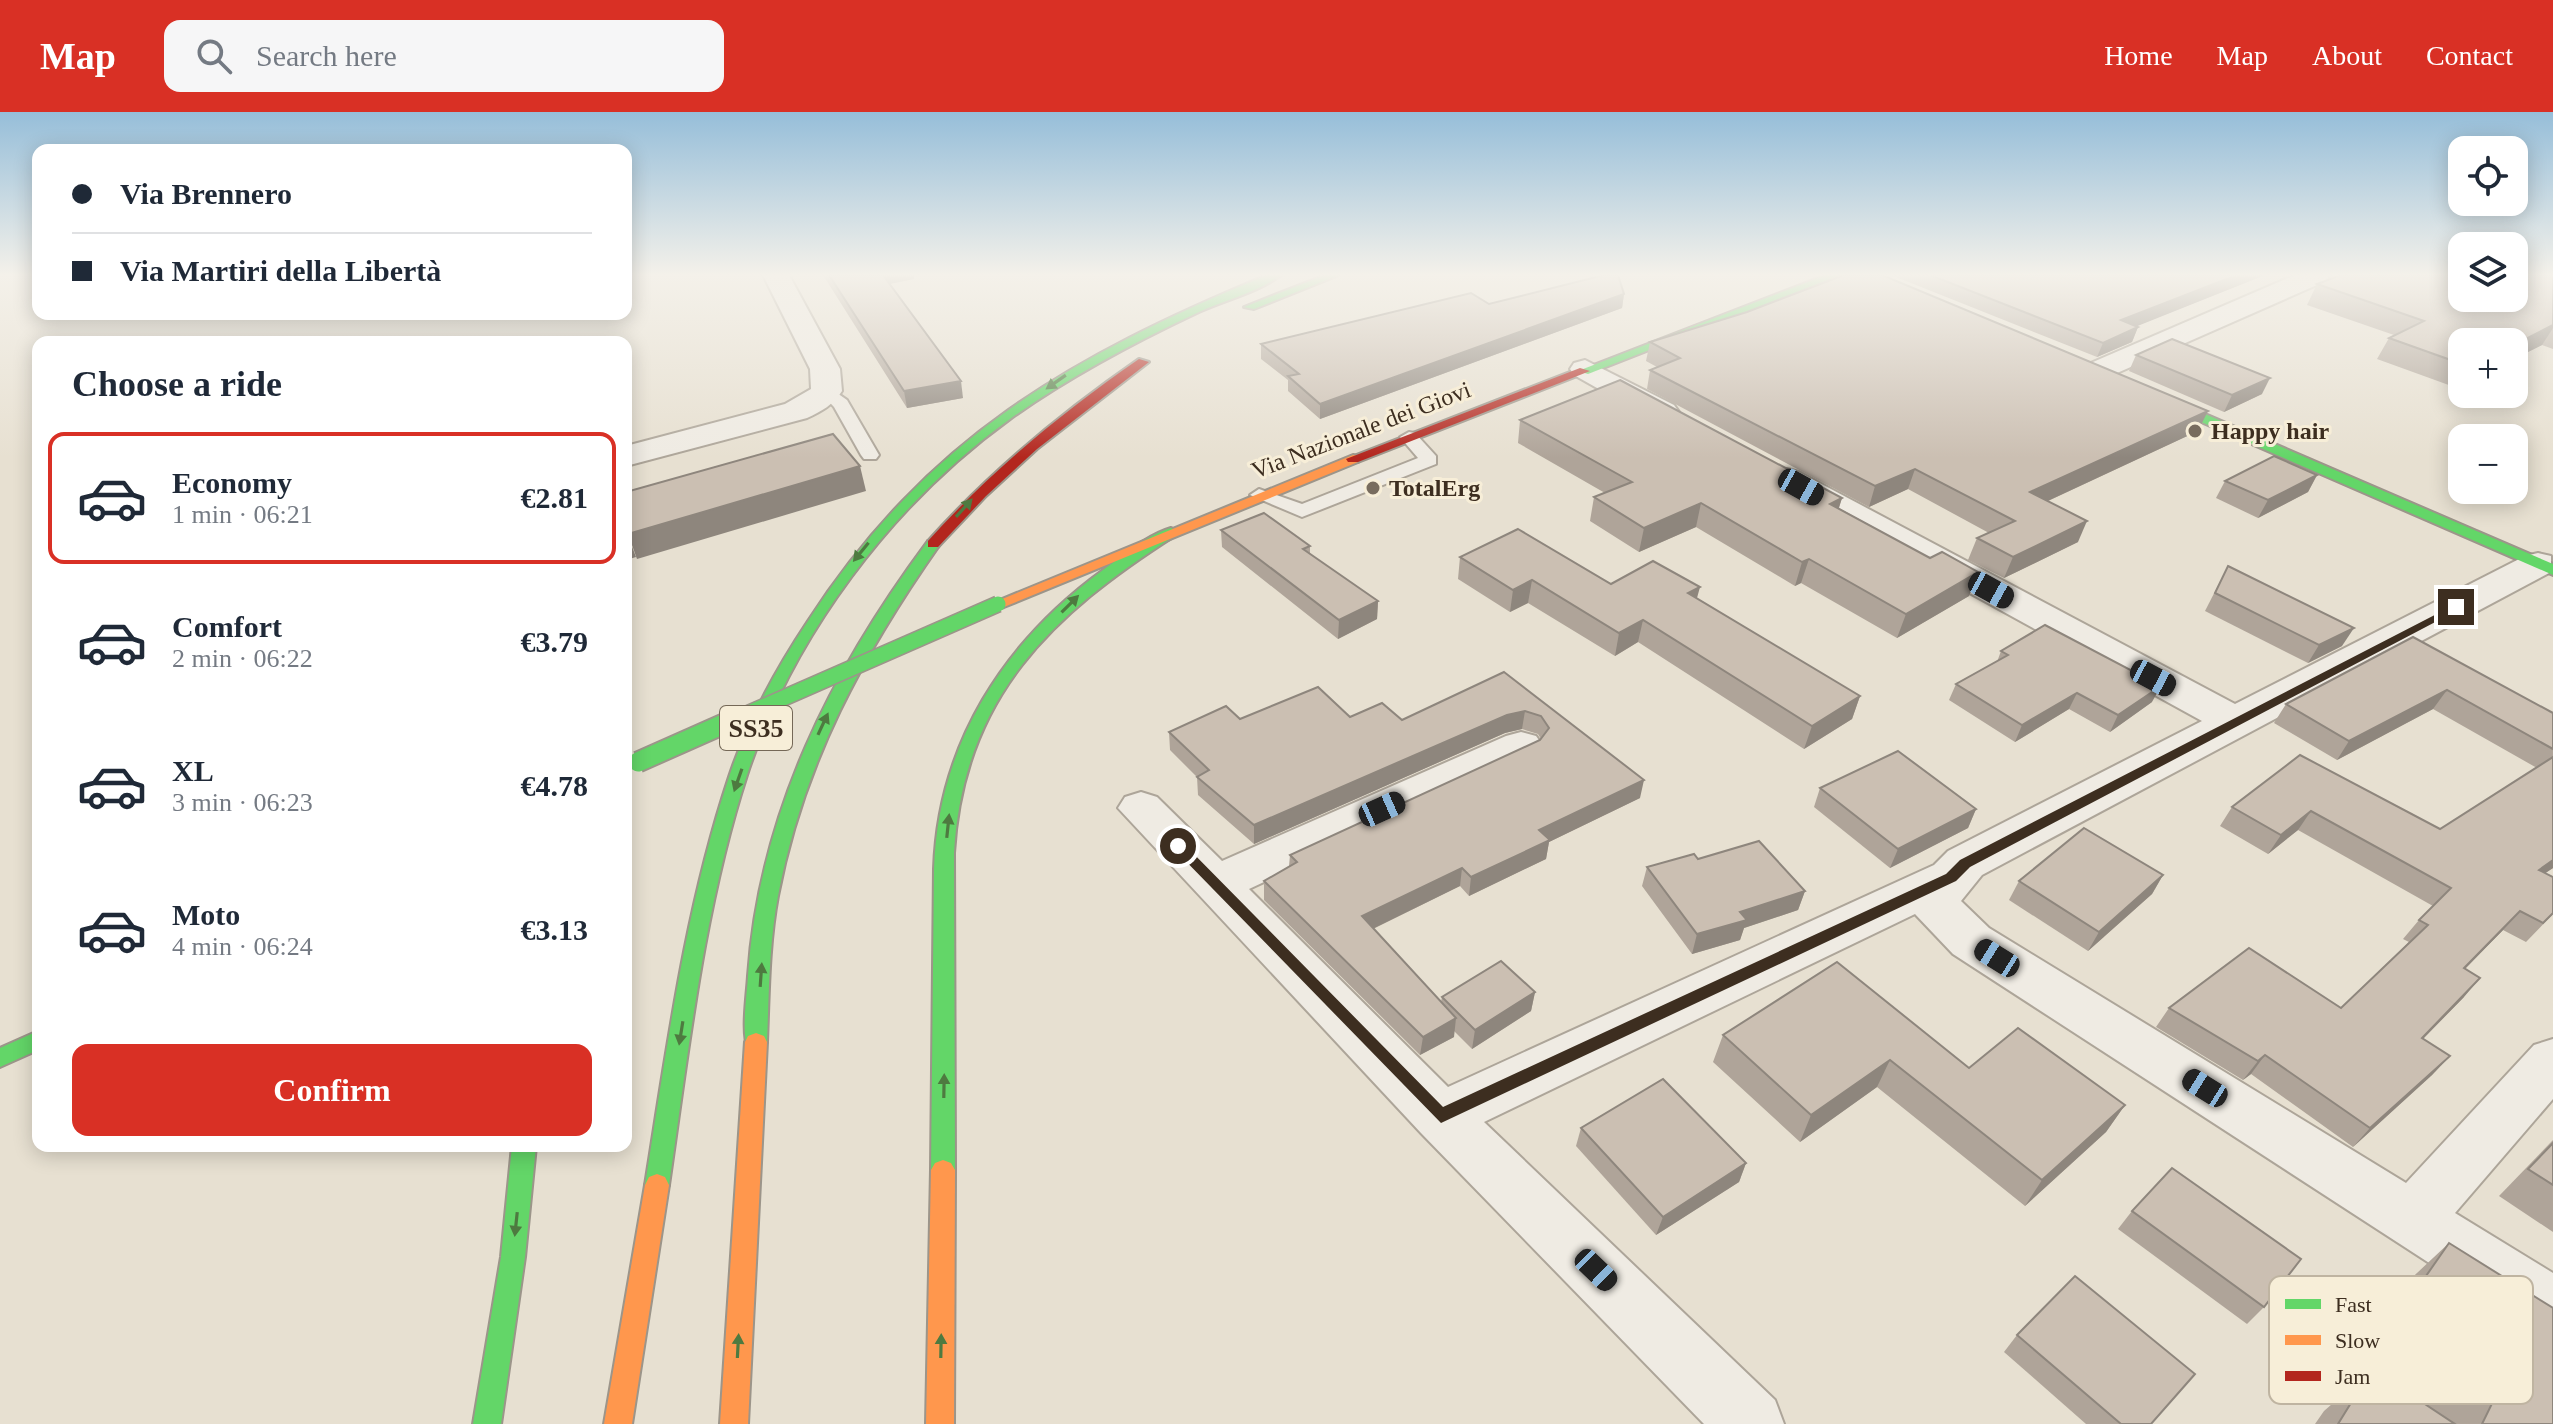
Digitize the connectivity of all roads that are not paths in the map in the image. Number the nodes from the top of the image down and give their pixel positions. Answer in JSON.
{"nodes":[{"id":1,"x":808,"y":336,"type":"edge"},
{"id":2,"x":1132,"y":336,"type":"edge"},
{"id":3,"x":1672,"y":336,"type":"edge"},
{"id":4,"x":2168,"y":336,"type":"edge"},
{"id":5,"x":1155,"y":355,"type":"dead end"},
{"id":6,"x":2090,"y":368,"type":"joint"},
{"id":7,"x":1585,"y":369,"type":"junction"},
{"id":8,"x":827,"y":391,"type":"junction"},
{"id":9,"x":1695,"y":429,"type":"edge"},
{"id":10,"x":1409,"y":437,"type":"junction"},
{"id":11,"x":632,"y":454,"type":"edge"},
{"id":12,"x":870,"y":455,"type":"dead end"},
{"id":13,"x":1751,"y":460,"type":"edge"},
{"id":14,"x":1259,"y":495,"type":"junction"},
{"id":15,"x":1171,"y":532,"type":"junction"},
{"id":16,"x":2546,"y":567,"type":"edge"},
{"id":17,"x":2235,"y":722,"type":"junction"},
{"id":18,"x":1521,"y":746,"type":"edge"},
{"id":19,"x":632,"y":765,"type":"edge"},
{"id":20,"x":1141,"y":808,"type":"dead end"},
{"id":21,"x":1951,"y":877,"type":"junction"},
{"id":22,"x":1215,"y":884,"type":"junction"},
{"id":23,"x":32,"y":1043,"type":"edge"},
{"id":24,"x":0,"y":1058,"type":"edge"},
{"id":25,"x":2553,"y":1061,"type":"edge"},
{"id":26,"x":1441,"y":1116,"type":"junction"},
{"id":27,"x":523,"y":1152,"type":"edge"},
{"id":28,"x":2412,"y":1219,"type":"junction"},
{"id":29,"x":2502,"y":1276,"type":"edge"},
{"id":30,"x":2533,"y":1295,"type":"edge"},
{"id":31,"x":2553,"y":1308,"type":"edge"},
{"id":32,"x":487,"y":1424,"type":"edge"},
{"id":33,"x":618,"y":1424,"type":"edge"},
{"id":34,"x":734,"y":1424,"type":"edge"},
{"id":35,"x":940,"y":1424,"type":"edge"},
{"id":36,"x":1751,"y":1424,"type":"edge"}],
"edges":[{"from":1,"to":8,"type":"street"},
{"from":2,"to":33,"type":"main road","number":"SS35","one_way":true},
{"from":3,"to":7,"type":"main road","name":"Via Nazionale dei Giovi"},
{"from":4,"to":6,"type":"street"},
{"from":34,"to":5,"type":"main road","number":"SS35","one_way":true},
{"from":6,"to":16,"type":"main road"},
{"from":7,"to":9,"type":"street"},
{"from":7,"to":10,"type":"main road","name":"Via Nazionale dei Giovi"},
{"from":8,"to":11,"type":"street"},
{"from":8,"to":12,"type":"lane"},
{"from":10,"to":14,"type":"main road","name":"Via Nazionale dei Giovi"},
{"from":10,"to":14,"type":"lane"},
{"from":13,"to":17,"type":"street"},
{"from":14,"to":15,"type":"main road","name":"Via Nazionale dei Giovi"},
{"from":15,"to":19,"type":"main road","name":"Via Nazionale dei Giovi","bridge":true},
{"from":35,"to":15,"type":"main road","one_way":true},
{"from":16,"to":17,"type":"street"},
{"from":17,"to":21,"type":"street"},
{"from":18,"to":22,"type":"street"},
{"from":20,"to":22,"type":"street"},
{"from":21,"to":26,"type":"street"},
{"from":21,"to":28,"type":"street"},
{"from":22,"to":26,"type":"street"},
{"from":23,"to":24,"type":"main road"},
{"from":25,"to":28,"type":"street"},
{"from":26,"to":36,"type":"street"},
{"from":27,"to":32,"type":"main road","one_way":true},
{"from":28,"to":29,"type":"street"},
{"from":30,"to":31,"type":"street"}]}
